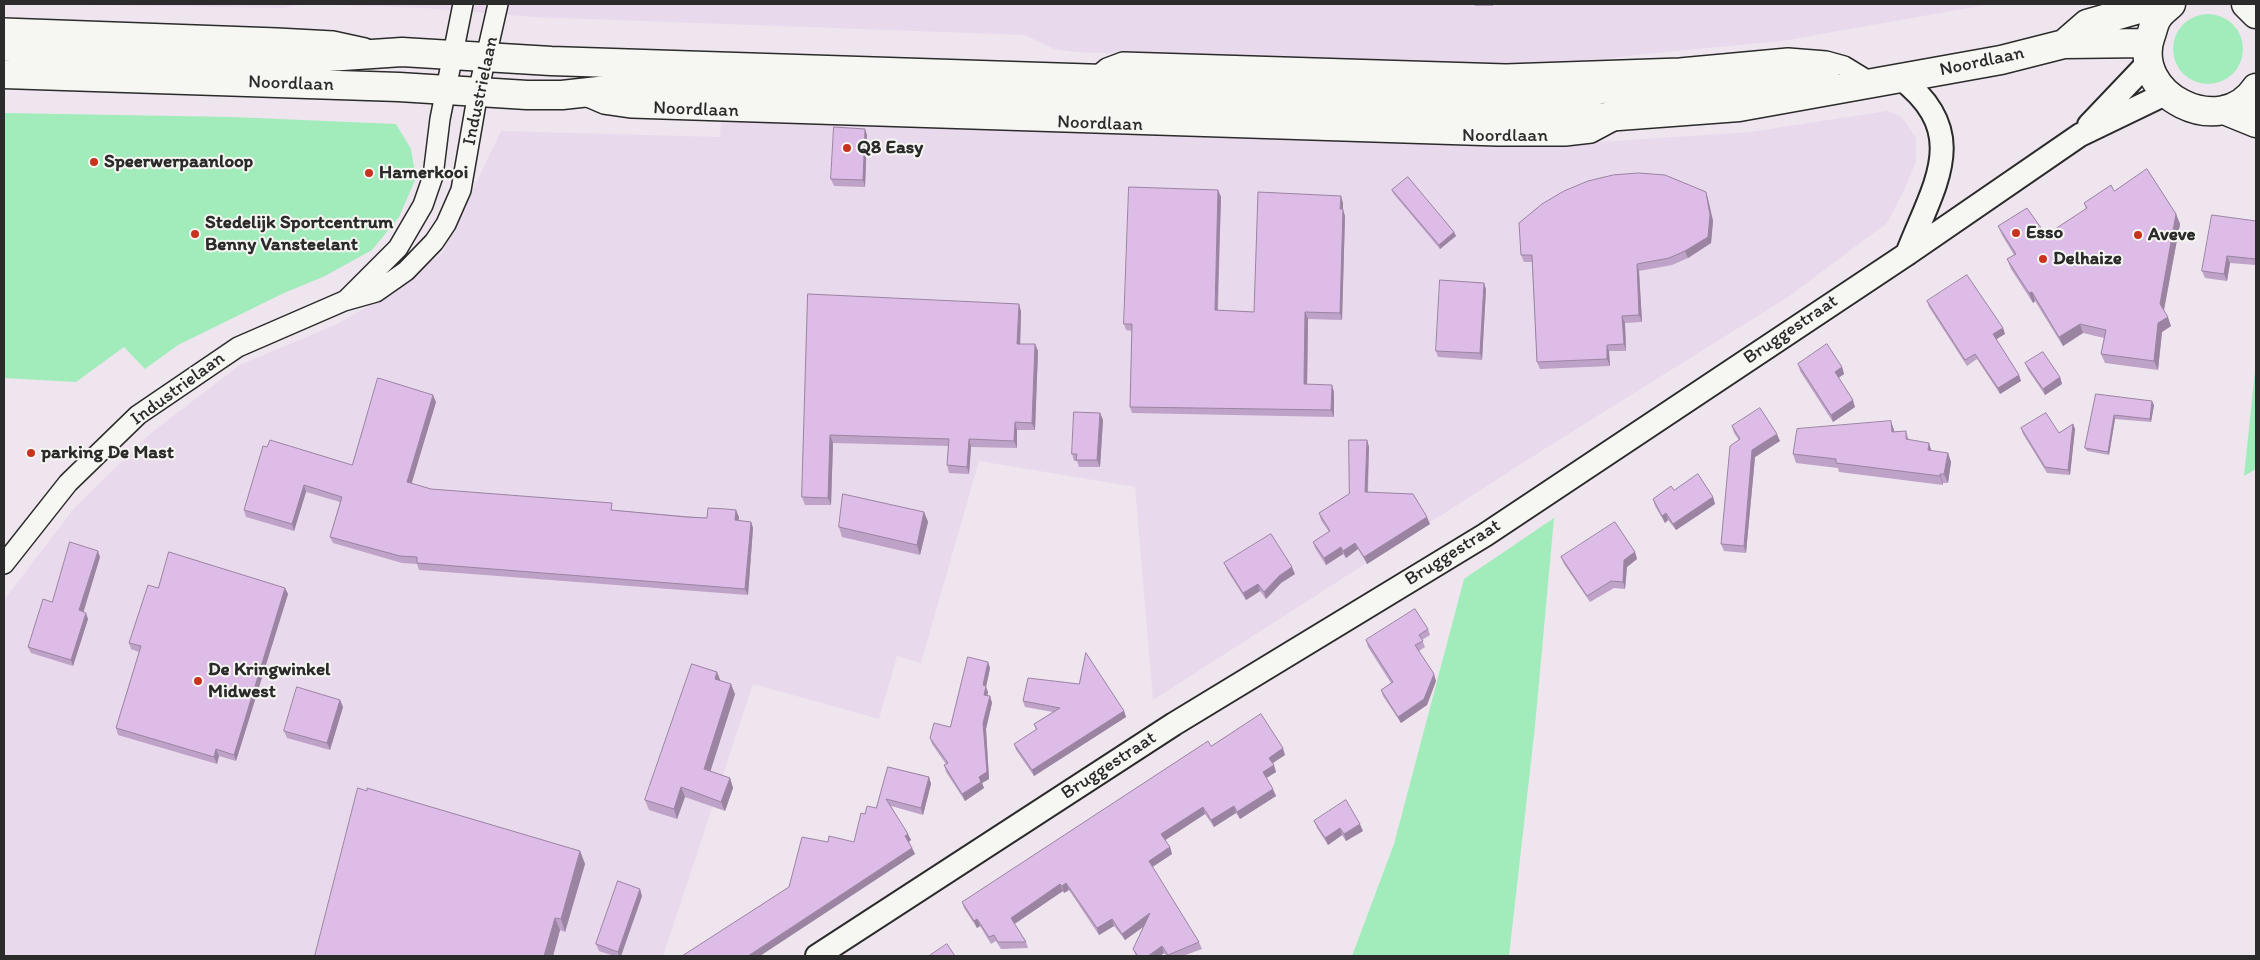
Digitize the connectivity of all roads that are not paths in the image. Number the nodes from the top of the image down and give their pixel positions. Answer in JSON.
{"nodes":[{"id":1,"x":463,"y":4,"type":"edge"},
{"id":2,"x":498,"y":4,"type":"edge"},
{"id":3,"x":2156,"y":4,"type":"edge"},
{"id":4,"x":2172,"y":4,"type":"edge"},
{"id":5,"x":2246,"y":4,"type":"edge"},
{"id":6,"x":2256,"y":14,"type":"edge"},
{"id":7,"x":4,"y":28,"type":"edge"},
{"id":8,"x":2064,"y":44,"type":"junction"},
{"id":9,"x":4,"y":46,"type":"edge"},
{"id":10,"x":378,"y":53,"type":"junction"},
{"id":11,"x":2148,"y":53,"type":"junction"},
{"id":12,"x":454,"y":56,"type":"junction"},
{"id":13,"x":486,"y":58,"type":"junction"},
{"id":14,"x":4,"y":74,"type":"edge"},
{"id":15,"x":1900,"y":77,"type":"junction"},
{"id":16,"x":2256,"y":88,"type":"edge"},
{"id":17,"x":446,"y":89,"type":"junction"},
{"id":18,"x":478,"y":92,"type":"junction"},
{"id":19,"x":2165,"y":94,"type":"junction"},
{"id":20,"x":2224,"y":110,"type":"junction"},
{"id":21,"x":2256,"y":123,"type":"edge"},
{"id":22,"x":2080,"y":135,"type":"junction"},
{"id":23,"x":1907,"y":254,"type":"junction"},
{"id":24,"x":344,"y":302,"type":"junction"},
{"id":25,"x":4,"y":564,"type":"edge"},
{"id":26,"x":817,"y":956,"type":"edge"}],
"edges":[{"from":1,"to":12,"type":"street","name":"Industrielaan"},
{"from":2,"to":13,"type":"street","name":"Industrielaan"},
{"from":3,"to":8,"type":"main road","name":"Noordlaan"},
{"from":4,"to":11,"type":"main road"},
{"from":5,"to":6,"type":"main road"},
{"from":7,"to":10,"type":"street","name":"Noordlaan"},
{"from":8,"to":11,"type":"main road","name":"Noordlaan"},
{"from":8,"to":15,"type":"main road","name":"Noordlaan"},
{"from":9,"to":10,"type":"main road","name":"Noordlaan"},
{"from":10,"to":12,"type":"main road","name":"Noordlaan"},
{"from":11,"to":19,"type":"main road"},
{"from":11,"to":22,"type":"street","name":"Bruggestraat"},
{"from":12,"to":13,"type":"main road","name":"Noordlaan"},
{"from":12,"to":17,"type":"street","name":"Industrielaan"},
{"from":13,"to":15,"type":"main road","name":"Noordlaan"},
{"from":13,"to":18,"type":"street","name":"Industrielaan"},
{"from":14,"to":17,"type":"main road","name":"Noordlaan"},
{"from":15,"to":18,"type":"main road","name":"Noordlaan"},
{"from":15,"to":23,"type":"street"},
{"from":16,"to":20,"type":"main road"},
{"from":17,"to":18,"type":"main road","name":"Noordlaan"},
{"from":17,"to":24,"type":"street","name":"Industrielaan"},
{"from":18,"to":24,"type":"street","name":"Industrielaan"},
{"from":19,"to":20,"type":"main road"},
{"from":19,"to":22,"type":"street","name":"Bruggestraat"},
{"from":20,"to":21,"type":"main road"},
{"from":22,"to":23,"type":"street","name":"Bruggestraat"},
{"from":23,"to":26,"type":"street","name":"Bruggestraat"},
{"from":24,"to":25,"type":"street","name":"Industrielaan"}]}
